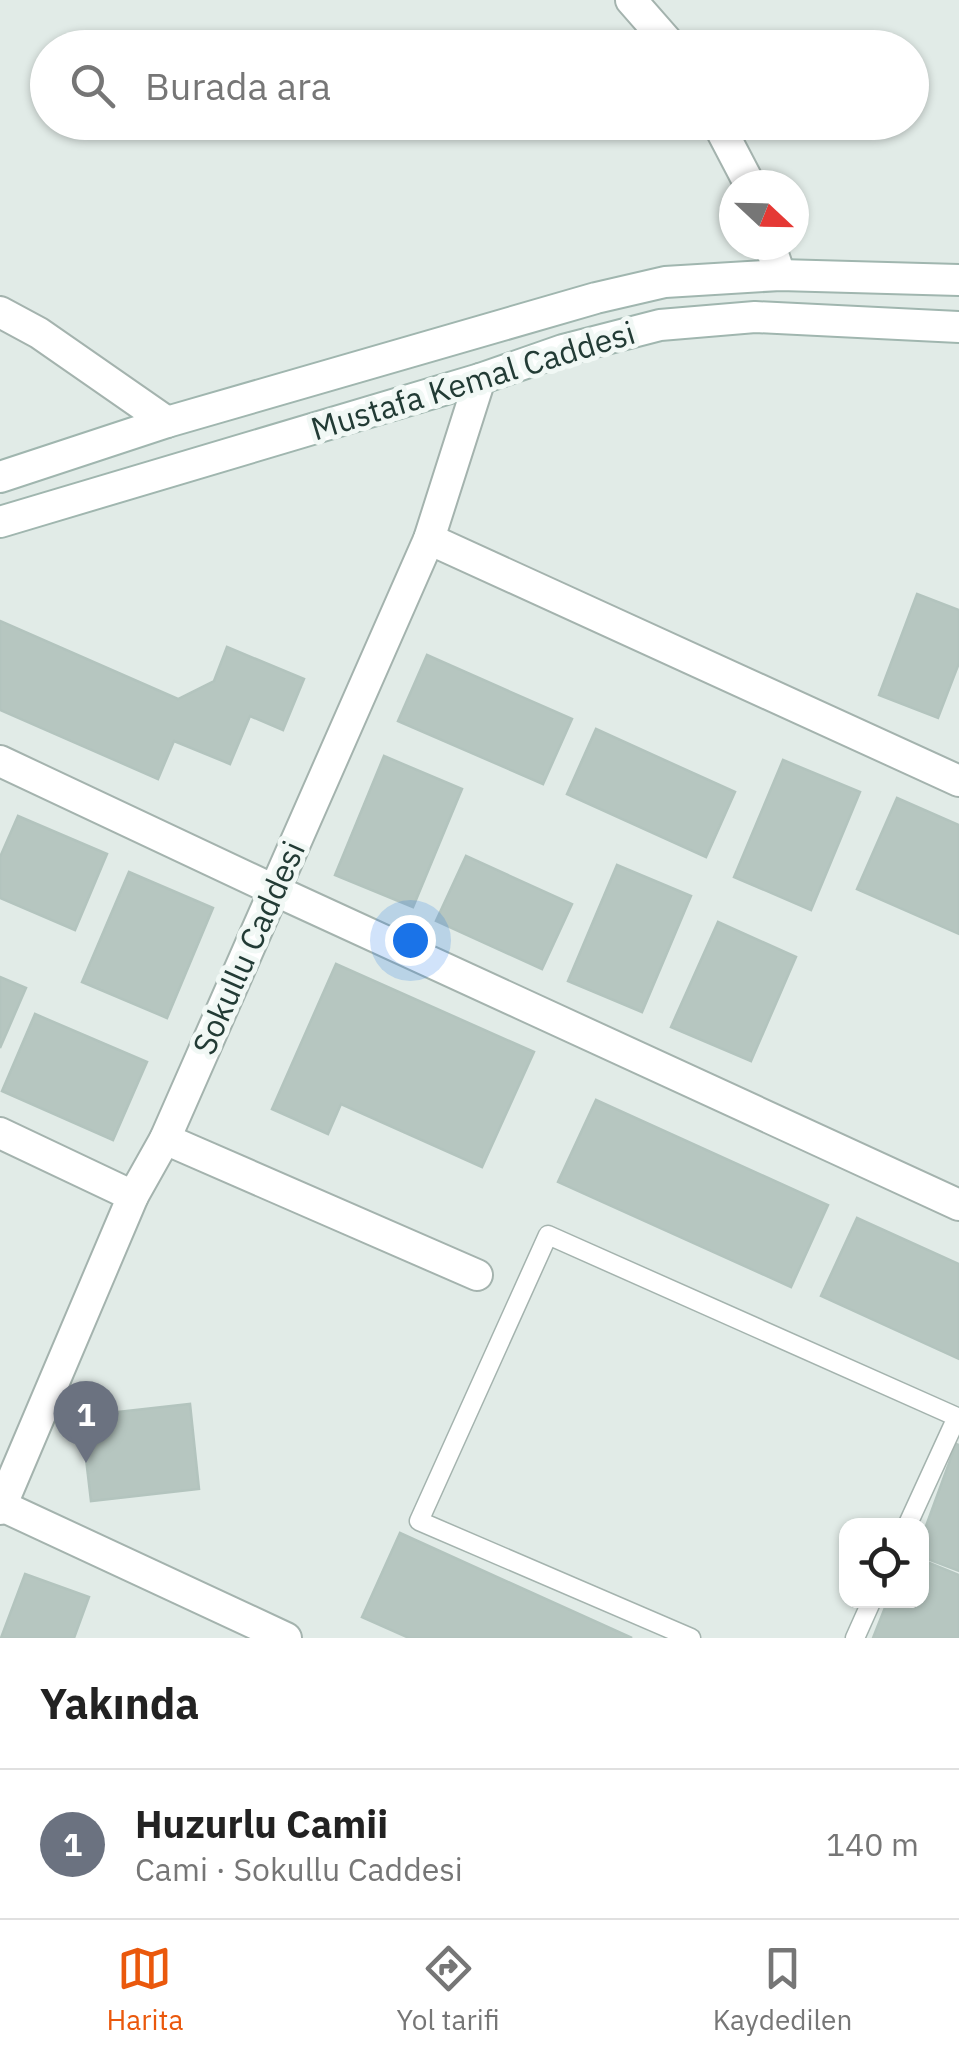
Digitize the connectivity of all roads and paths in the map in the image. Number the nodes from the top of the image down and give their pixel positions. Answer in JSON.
{"nodes":[{"id":1,"x":632,"y":0,"type":"edge"},
{"id":2,"x":658,"y":30,"type":"edge"},
{"id":3,"x":726,"y":140,"type":"edge"},
{"id":4,"x":742,"y":170,"type":"edge"},
{"id":5,"x":775,"y":260,"type":"edge"},
{"id":6,"x":780,"y":275,"type":"junction"},
{"id":7,"x":959,"y":280,"type":"edge"},
{"id":8,"x":0,"y":312,"type":"edge"},
{"id":9,"x":959,"y":327,"type":"edge"},
{"id":10,"x":480,"y":378,"type":"junction"},
{"id":11,"x":167,"y":422,"type":"junction"},
{"id":12,"x":0,"y":477,"type":"edge"},
{"id":13,"x":0,"y":522,"type":"edge"},
{"id":14,"x":430,"y":540,"type":"junction"},
{"id":15,"x":0,"y":760,"type":"edge"},
{"id":16,"x":959,"y":781,"type":"edge"},
{"id":17,"x":274,"y":890,"type":"junction"},
{"id":18,"x":0,"y":1134,"type":"edge"},
{"id":19,"x":165,"y":1139,"type":"junction"},
{"id":20,"x":132,"y":1196,"type":"junction"},
{"id":21,"x":959,"y":1206,"type":"edge"},
{"id":22,"x":477,"y":1275,"type":"dead end"},
{"id":23,"x":0,"y":1507,"type":"edge"},
{"id":24,"x":911,"y":1518,"type":"edge"},
{"id":25,"x":868,"y":1608,"type":"edge"},
{"id":26,"x":286,"y":1638,"type":"edge"},
{"id":27,"x":691,"y":1638,"type":"edge"},
{"id":28,"x":855,"y":1638,"type":"edge"}],
"edges":[{"from":1,"to":2,"type":"street"},
{"from":3,"to":4,"type":"street"},
{"from":5,"to":6,"type":"street"},
{"from":6,"to":7,"type":"street","name":"Mustafa Kemal Caddesi"},
{"from":6,"to":11,"type":"street","name":"Mustafa Kemal Caddesi"},
{"from":8,"to":11,"type":"street"},
{"from":9,"to":10,"type":"street","name":"Mustafa Kemal Caddesi"},
{"from":10,"to":13,"type":"street","name":"Mustafa Kemal Caddesi"},
{"from":10,"to":14,"type":"street","name":"Sokullu Caddesi"},
{"from":11,"to":12,"type":"street","name":"Mustafa Kemal Caddesi"},
{"from":14,"to":16,"type":"street"},
{"from":14,"to":17,"type":"street","name":"Sokullu Caddesi"},
{"from":15,"to":17,"type":"street"},
{"from":17,"to":19,"type":"street","name":"Sokullu Caddesi"},
{"from":17,"to":21,"type":"street"},
{"from":18,"to":20,"type":"street"},
{"from":19,"to":20,"type":"street","name":"Sokullu Caddesi"},
{"from":19,"to":22,"type":"street"},
{"from":20,"to":23,"type":"street","name":"Sokullu Caddesi"},
{"from":23,"to":26,"type":"street"},
{"from":24,"to":27,"type":"lane"},
{"from":25,"to":28,"type":"lane"}]}
